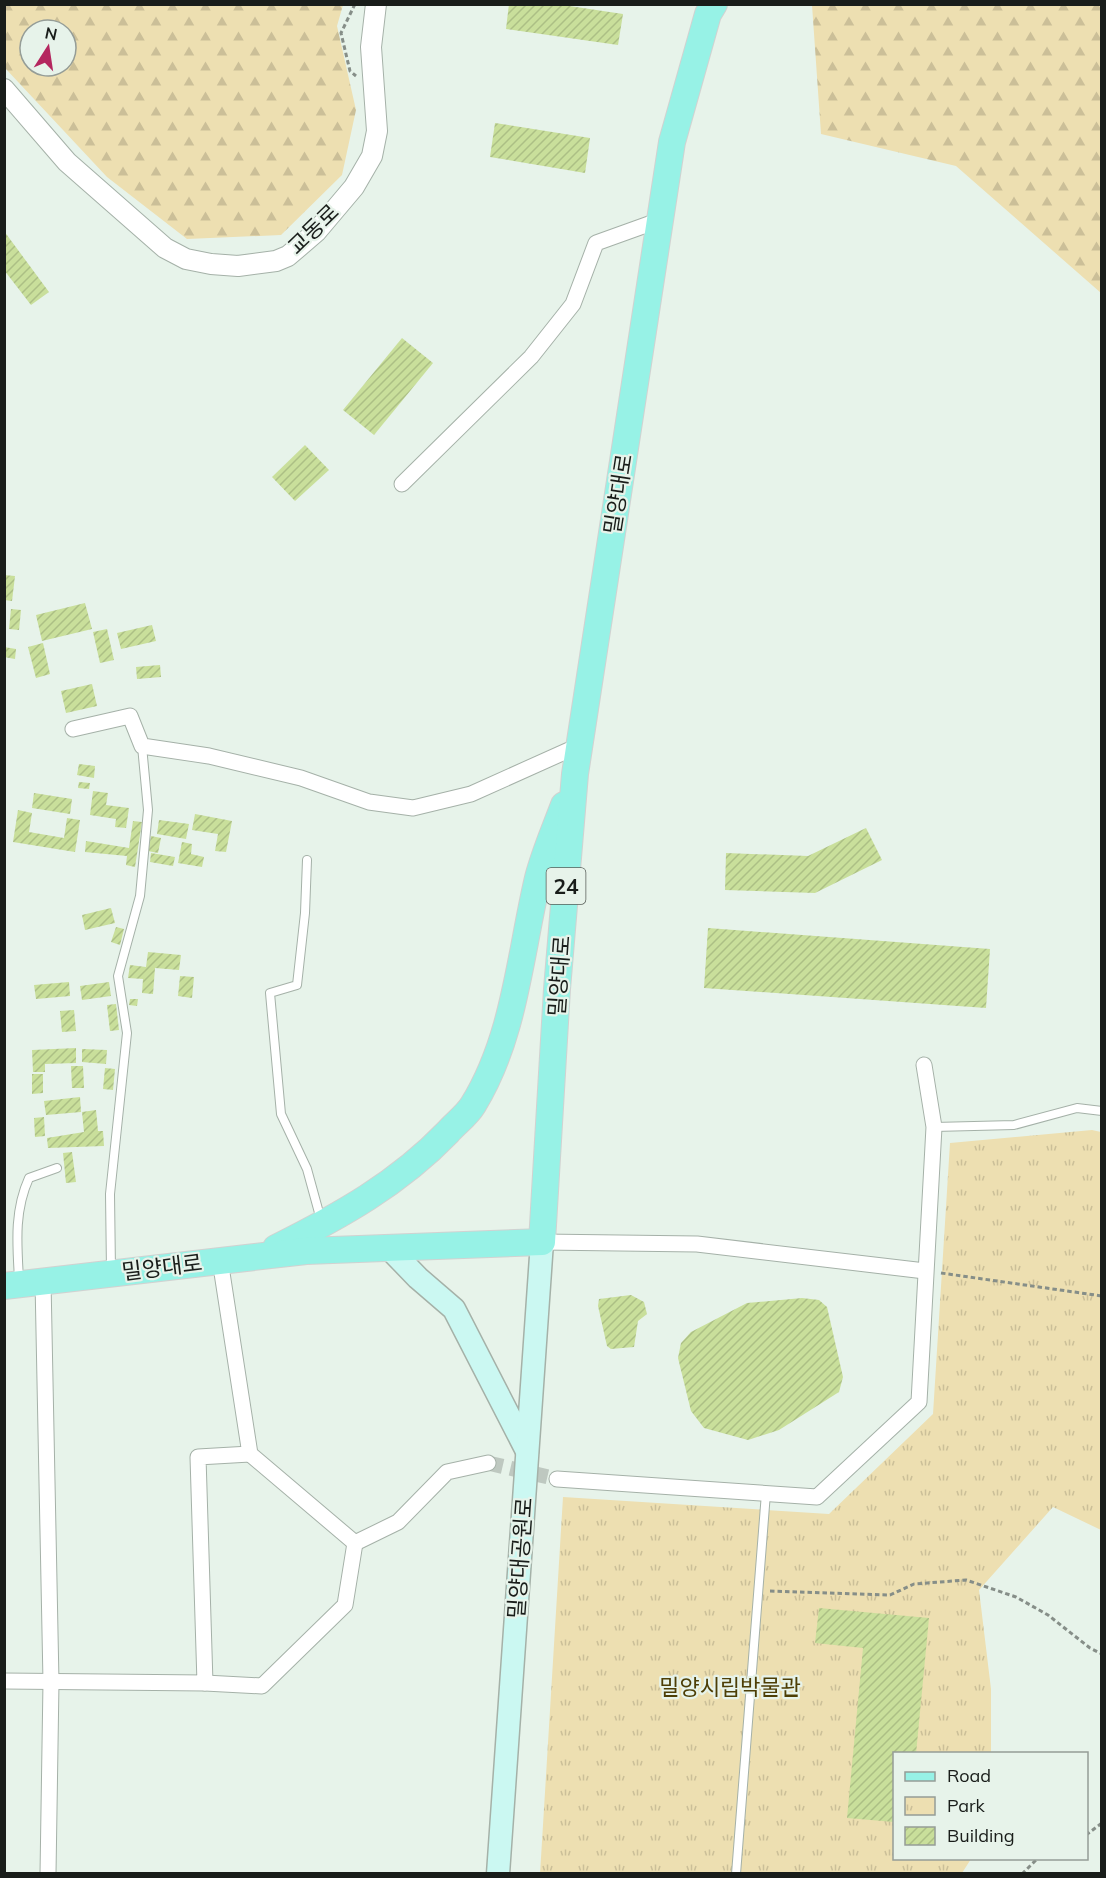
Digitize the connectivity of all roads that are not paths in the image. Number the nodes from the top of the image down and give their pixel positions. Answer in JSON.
{"nodes":[{"id":1,"x":376,"y":4,"type":"edge"},
{"id":2,"x":714,"y":4,"type":"edge"},
{"id":3,"x":4,"y":89,"type":"edge"},
{"id":4,"x":660,"y":220,"type":"junction"},
{"id":5,"x":402,"y":484,"type":"dead end"},
{"id":6,"x":73,"y":729,"type":"dead end"},
{"id":7,"x":580,"y":745,"type":"junction"},
{"id":8,"x":142,"y":746,"type":"junction"},
{"id":9,"x":575,"y":774,"type":"junction"},
{"id":10,"x":307,"y":860,"type":"dead end"},
{"id":11,"x":924,"y":1065,"type":"dead end"},
{"id":12,"x":1101,"y":1111,"type":"edge"},
{"id":13,"x":934,"y":1127,"type":"junction"},
{"id":14,"x":57,"y":1168,"type":"dead end"},
{"id":15,"x":323,"y":1225,"type":"junction"},
{"id":16,"x":542,"y":1242,"type":"junction"},
{"id":17,"x":388,"y":1247,"type":"junction"},
{"id":18,"x":262,"y":1255,"type":"junction"},
{"id":19,"x":220,"y":1260,"type":"junction"},
{"id":20,"x":925,"y":1271,"type":"junction"},
{"id":21,"x":111,"y":1273,"type":"junction"},
{"id":22,"x":22,"y":1284,"type":"edge"},
{"id":23,"x":527,"y":1451,"type":"junction"},
{"id":24,"x":250,"y":1454,"type":"junction"},
{"id":25,"x":488,"y":1463,"type":"tunnel mouth"},
{"id":26,"x":557,"y":1479,"type":"tunnel mouth"},
{"id":27,"x":766,"y":1493,"type":"junction"},
{"id":28,"x":355,"y":1543,"type":"junction"},
{"id":29,"x":4,"y":1681,"type":"edge"},
{"id":30,"x":51,"y":1682,"type":"junction"},
{"id":31,"x":205,"y":1683,"type":"junction"},
{"id":32,"x":48,"y":1874,"type":"edge"},
{"id":33,"x":498,"y":1874,"type":"edge"},
{"id":34,"x":736,"y":1874,"type":"edge"}],
"edges":[{"from":1,"to":3,"type":"street","name":"교동로"},
{"from":2,"to":4,"type":"main road","name":"밀양대로","number":"24"},
{"from":4,"to":5,"type":"street"},
{"from":4,"to":7,"type":"main road","name":"밀양대로","number":"24"},
{"from":6,"to":8,"type":"street"},
{"from":7,"to":8,"type":"street"},
{"from":7,"to":9,"type":"main road","name":"밀양대로","number":"24"},
{"from":8,"to":21,"type":"lane"},
{"from":9,"to":15,"type":"main road"},
{"from":9,"to":16,"type":"main road","name":"밀양대로","number":"24"},
{"from":10,"to":15,"type":"lane"},
{"from":11,"to":13,"type":"street"},
{"from":12,"to":13,"type":"lane"},
{"from":13,"to":20,"type":"street"},
{"from":14,"to":22,"type":"lane"},
{"from":15,"to":18,"type":"main road"},
{"from":16,"to":17,"type":"main road","name":"밀양대로"},
{"from":16,"to":20,"type":"street"},
{"from":16,"to":23,"type":"main road","name":"밀양대공원로"},
{"from":17,"to":18,"type":"main road","name":"밀양대로"},
{"from":17,"to":23,"type":"main road"},
{"from":18,"to":19,"type":"main road","name":"밀양대로"},
{"from":19,"to":21,"type":"main road","name":"밀양대로"},
{"from":19,"to":24,"type":"street"},
{"from":20,"to":27,"type":"street"},
{"from":21,"to":22,"type":"main road","name":"밀양대로"},
{"from":22,"to":30,"type":"street"},
{"from":23,"to":33,"type":"main road","name":"밀양대공원로"},
{"from":24,"to":28,"type":"street"},
{"from":24,"to":31,"type":"street"},
{"from":25,"to":28,"type":"street"},
{"from":26,"to":27,"type":"street"},
{"from":27,"to":34,"type":"lane"},
{"from":28,"to":31,"type":"street"},
{"from":29,"to":30,"type":"street"},
{"from":30,"to":31,"type":"street"},
{"from":30,"to":32,"type":"street"}]}
